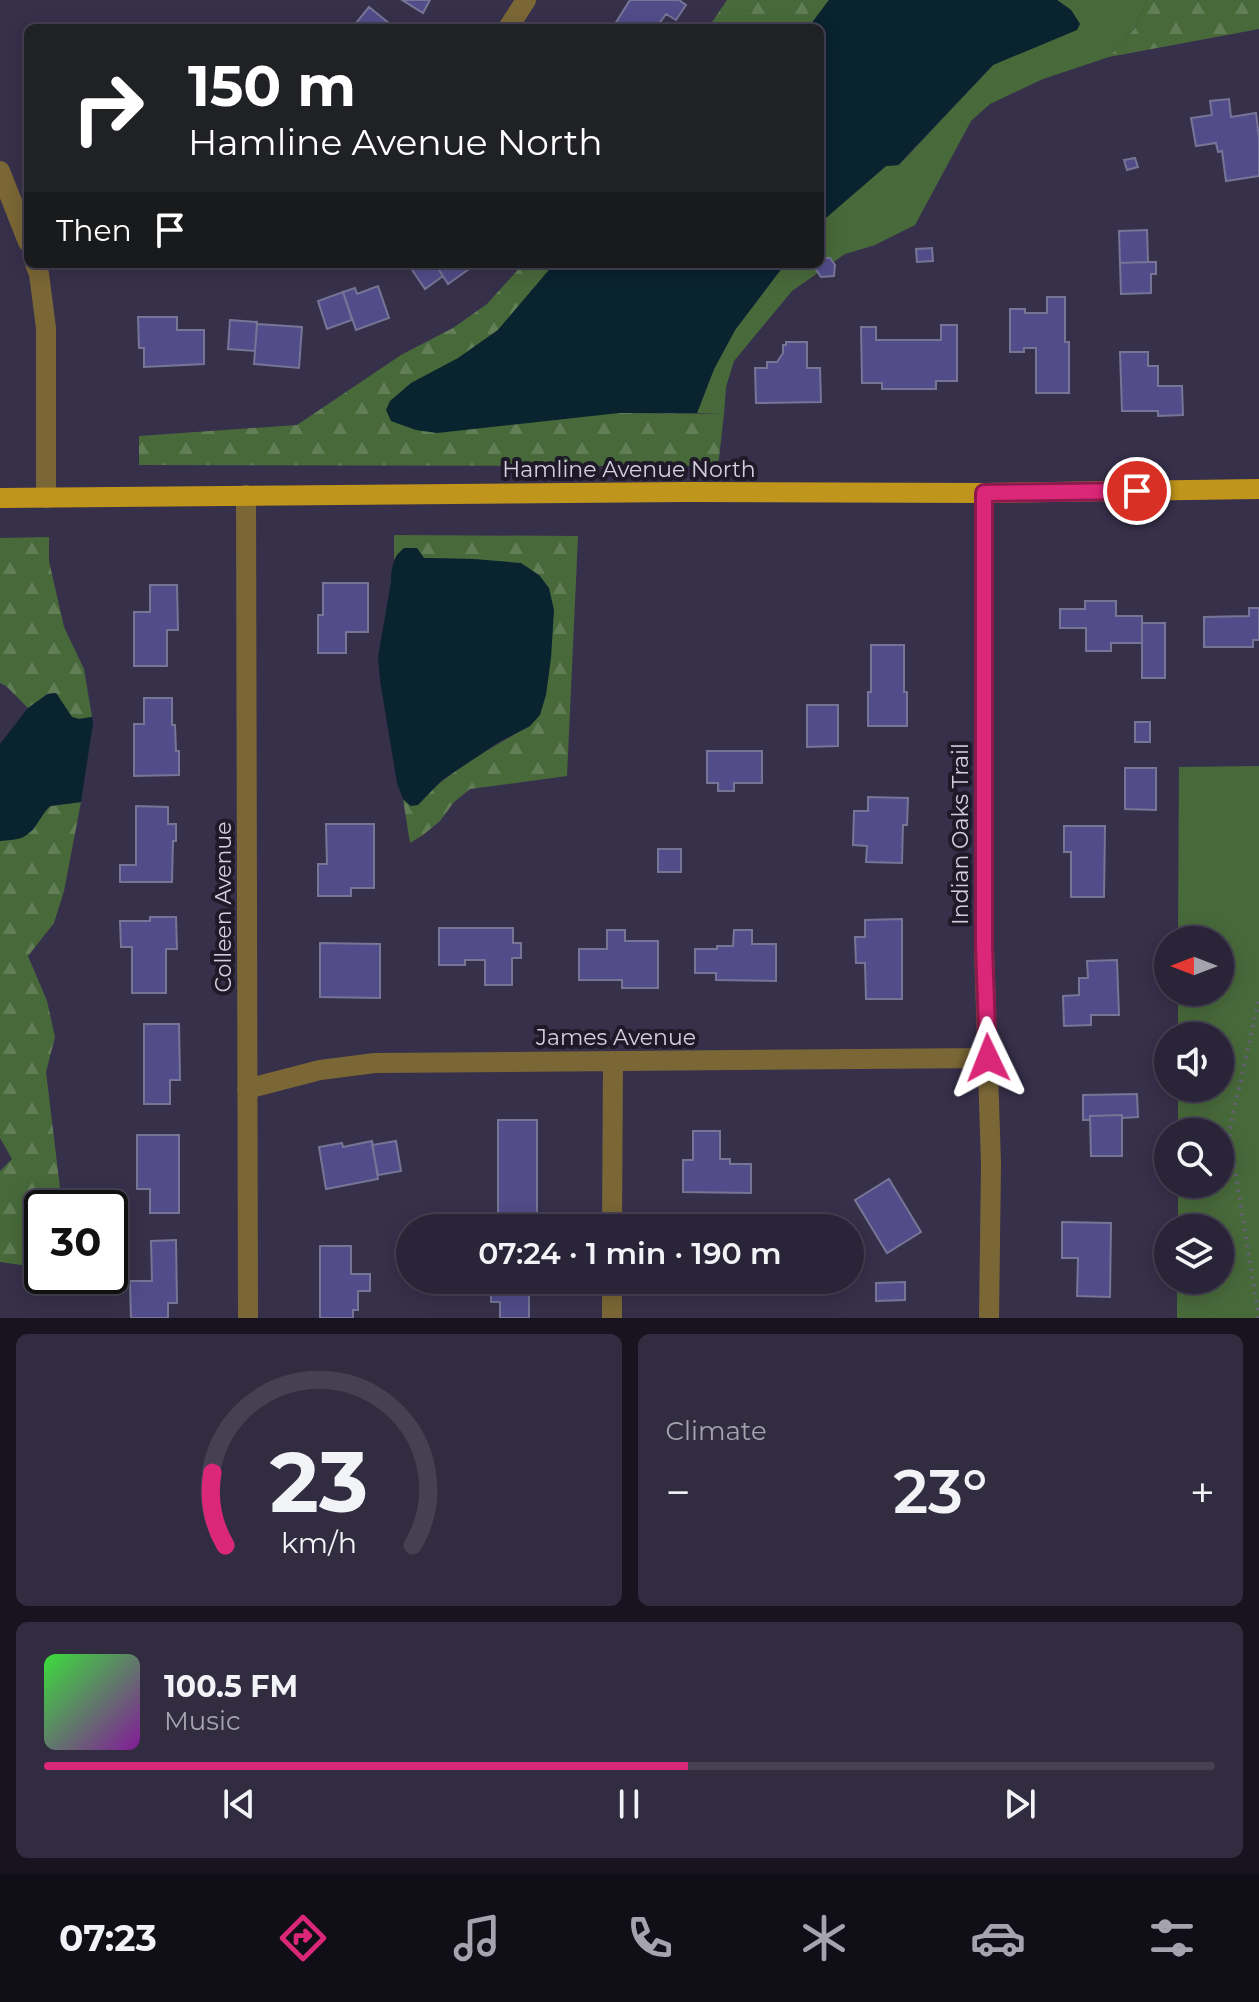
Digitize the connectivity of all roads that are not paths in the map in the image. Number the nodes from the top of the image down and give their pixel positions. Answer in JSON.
{"nodes":[{"id":1,"x":526,"y":0,"type":"edge"},
{"id":2,"x":511,"y":24,"type":"edge"},
{"id":3,"x":0,"y":171,"type":"edge"},
{"id":4,"x":24,"y":231,"type":"edge"},
{"id":5,"x":37,"y":268,"type":"edge"},
{"id":6,"x":1259,"y":489,"type":"edge"},
{"id":7,"x":984,"y":493,"type":"junction"},
{"id":8,"x":246,"y":495,"type":"junction"},
{"id":9,"x":0,"y":498,"type":"edge"},
{"id":10,"x":46,"y":498,"type":"junction"},
{"id":11,"x":988,"y":1058,"type":"junction"},
{"id":12,"x":613,"y":1061,"type":"junction"},
{"id":13,"x":247,"y":1089,"type":"junction"},
{"id":14,"x":612,"y":1214,"type":"edge"},
{"id":15,"x":612,"y":1294,"type":"edge"},
{"id":16,"x":248,"y":1318,"type":"edge"},
{"id":17,"x":612,"y":1318,"type":"edge"},
{"id":18,"x":989,"y":1318,"type":"edge"}],
"edges":[{"from":1,"to":2,"type":"street"},
{"from":3,"to":4,"type":"street"},
{"from":5,"to":10,"type":"street"},
{"from":6,"to":7,"type":"main road","name":"Hamline Avenue North"},
{"from":7,"to":8,"type":"main road","name":"Hamline Avenue North"},
{"from":7,"to":11,"type":"street","name":"Indian Oaks Trail"},
{"from":8,"to":10,"type":"main road","name":"Hamline Avenue North"},
{"from":8,"to":13,"type":"street","name":"Colleen Avenue"},
{"from":9,"to":10,"type":"main road","name":"Hamline Avenue North"},
{"from":11,"to":12,"type":"street","name":"James Avenue"},
{"from":11,"to":18,"type":"street","name":"Indian Oaks Trail"},
{"from":12,"to":13,"type":"street","name":"James Avenue"},
{"from":12,"to":14,"type":"street"},
{"from":13,"to":16,"type":"street","name":"Colleen Avenue"},
{"from":15,"to":17,"type":"street"}]}
